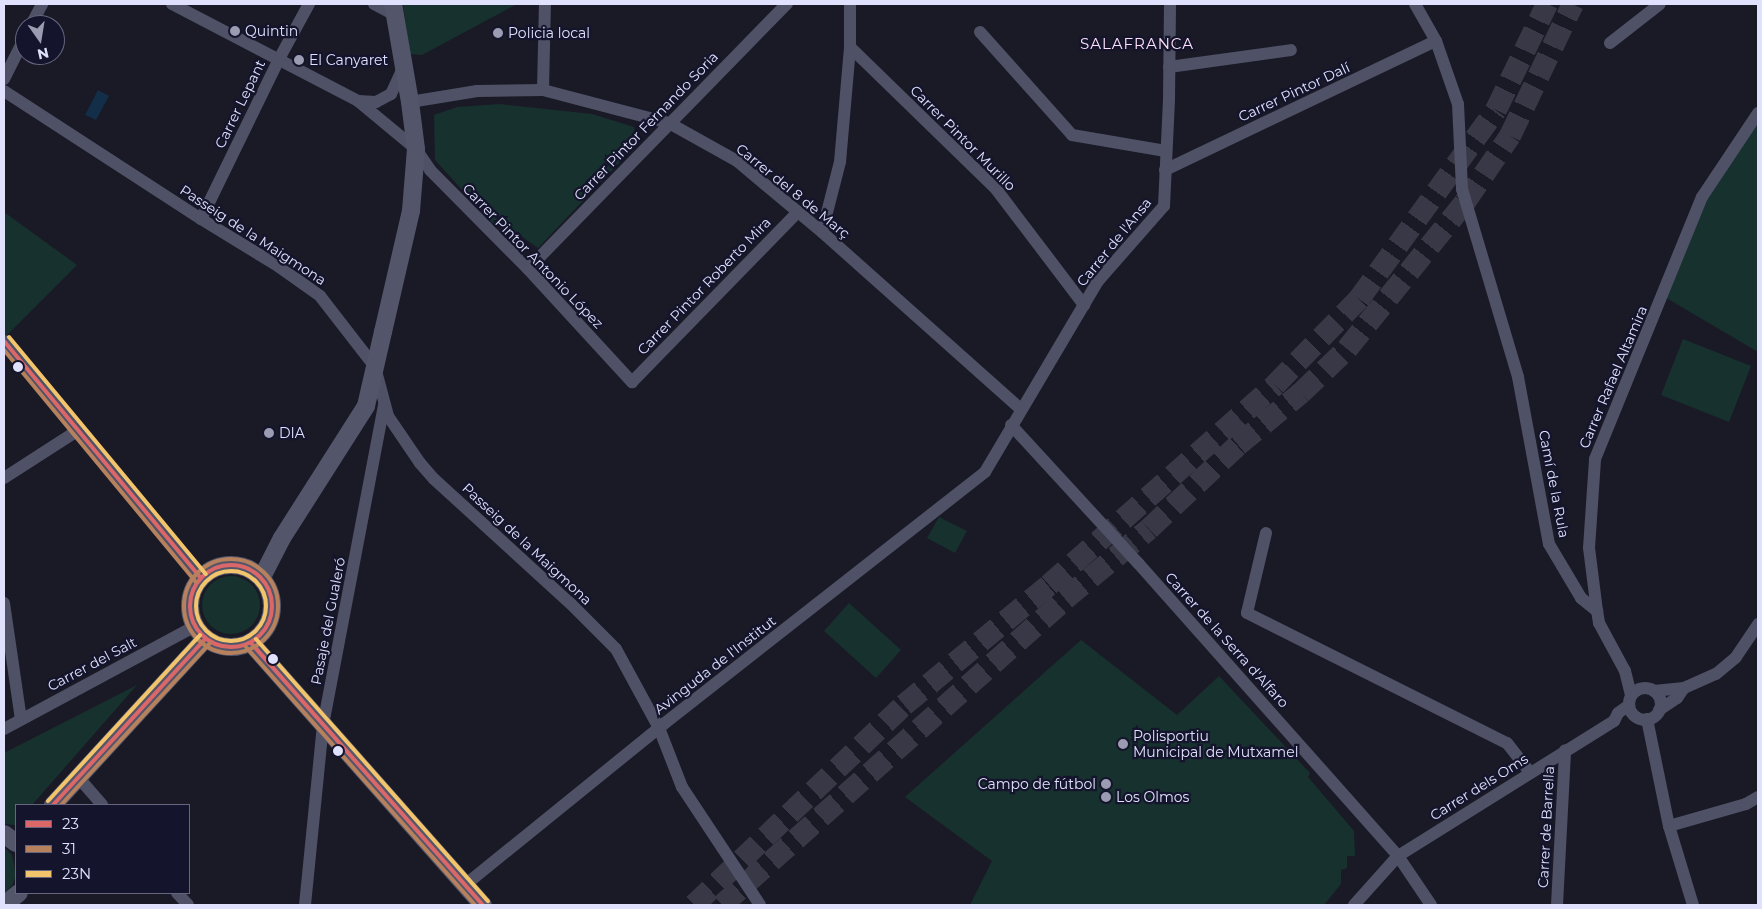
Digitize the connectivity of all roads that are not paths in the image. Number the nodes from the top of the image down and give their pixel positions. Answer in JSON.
{"nodes":[{"id":1,"x":172,"y":4,"type":"edge"},
{"id":2,"x":309,"y":4,"type":"edge"},
{"id":3,"x":374,"y":4,"type":"edge"},
{"id":4,"x":545,"y":4,"type":"edge"},
{"id":5,"x":787,"y":4,"type":"edge"},
{"id":6,"x":850,"y":4,"type":"edge"},
{"id":7,"x":1170,"y":4,"type":"edge"},
{"id":8,"x":1415,"y":4,"type":"edge"},
{"id":9,"x":1660,"y":4,"type":"edge"},
{"id":10,"x":394,"y":10,"type":"edge"},
{"id":11,"x":980,"y":32,"type":"dead end"},
{"id":12,"x":1436,"y":41,"type":"junction"},
{"id":13,"x":1610,"y":43,"type":"dead end"},
{"id":14,"x":850,"y":47,"type":"junction"},
{"id":15,"x":1291,"y":50,"type":"dead end"},
{"id":16,"x":15,"y":57,"type":"edge"},
{"id":17,"x":279,"y":60,"type":"junction"},
{"id":18,"x":404,"y":66,"type":"junction"},
{"id":19,"x":1170,"y":67,"type":"junction"},
{"id":20,"x":4,"y":79,"type":"edge"},
{"id":21,"x":543,"y":90,"type":"junction"},
{"id":22,"x":4,"y":91,"type":"edge"},
{"id":23,"x":358,"y":101,"type":"junction"},
{"id":24,"x":410,"y":102,"type":"junction"},
{"id":25,"x":1758,"y":113,"type":"edge"},
{"id":26,"x":669,"y":123,"type":"junction"},
{"id":27,"x":416,"y":149,"type":"junction"},
{"id":28,"x":1166,"y":151,"type":"junction"},
{"id":29,"x":1165,"y":170,"type":"junction"},
{"id":30,"x":798,"y":212,"type":"junction"},
{"id":31,"x":201,"y":219,"type":"junction"},
{"id":32,"x":822,"y":232,"type":"junction"},
{"id":33,"x":528,"y":269,"type":"junction"},
{"id":34,"x":1084,"y":305,"type":"junction"},
{"id":35,"x":4,"y":341,"type":"edge"},
{"id":36,"x":375,"y":367,"type":"junction"},
{"id":37,"x":632,"y":382,"type":"joint"},
{"id":38,"x":385,"y":403,"type":"junction"},
{"id":39,"x":1021,"y":409,"type":"junction"},
{"id":40,"x":1011,"y":425,"type":"junction"},
{"id":41,"x":77,"y":430,"type":"junction"},
{"id":42,"x":984,"y":472,"type":"joint"},
{"id":43,"x":4,"y":478,"type":"edge"},
{"id":44,"x":1266,"y":533,"type":"dead end"},
{"id":45,"x":201,"y":578,"type":"junction"},
{"id":46,"x":262,"y":578,"type":"junction"},
{"id":47,"x":4,"y":603,"type":"edge"},
{"id":48,"x":1597,"y":611,"type":"junction"},
{"id":49,"x":1758,"y":624,"type":"edge"},
{"id":50,"x":200,"y":633,"type":"junction"},
{"id":51,"x":251,"y":643,"type":"junction"},
{"id":52,"x":1625,"y":671,"type":"junction"},
{"id":53,"x":1684,"y":688,"type":"junction"},
{"id":54,"x":1650,"y":689,"type":"junction"},
{"id":55,"x":1630,"y":700,"type":"junction"},
{"id":56,"x":1659,"y":710,"type":"junction"},
{"id":57,"x":1642,"y":719,"type":"junction"},
{"id":58,"x":21,"y":720,"type":"junction"},
{"id":59,"x":1614,"y":721,"type":"junction"},
{"id":60,"x":324,"y":725,"type":"junction"},
{"id":61,"x":659,"y":728,"type":"junction"},
{"id":62,"x":4,"y":729,"type":"edge"},
{"id":63,"x":1565,"y":750,"type":"junction"},
{"id":64,"x":1530,"y":772,"type":"junction"},
{"id":65,"x":78,"y":777,"type":"junction"},
{"id":66,"x":1758,"y":797,"type":"edge"},
{"id":67,"x":54,"y":804,"type":"edge"},
{"id":68,"x":101,"y":804,"type":"edge"},
{"id":69,"x":1669,"y":826,"type":"junction"},
{"id":70,"x":4,"y":834,"type":"edge"},
{"id":71,"x":15,"y":842,"type":"edge"},
{"id":72,"x":1398,"y":856,"type":"junction"},
{"id":73,"x":465,"y":885,"type":"junction"},
{"id":74,"x":18,"y":894,"type":"edge"},
{"id":75,"x":178,"y":894,"type":"edge"},
{"id":76,"x":4,"y":905,"type":"edge"},
{"id":77,"x":188,"y":905,"type":"edge"},
{"id":78,"x":305,"y":905,"type":"edge"},
{"id":79,"x":483,"y":905,"type":"edge"},
{"id":80,"x":760,"y":905,"type":"edge"},
{"id":81,"x":1354,"y":905,"type":"edge"},
{"id":82,"x":1431,"y":905,"type":"edge"},
{"id":83,"x":1557,"y":905,"type":"edge"},
{"id":84,"x":1693,"y":905,"type":"edge"}],
"edges":[{"from":1,"to":17,"type":"street","name":"Carrer Pintor Antonio López"},
{"from":2,"to":17,"type":"street","name":"Carrer Lepant"},
{"from":3,"to":10,"type":"street"},
{"from":4,"to":21,"type":"street"},
{"from":5,"to":26,"type":"street","name":"Carrer Pintor Fernando Soria"},
{"from":6,"to":14,"type":"street"},
{"from":7,"to":19,"type":"street","name":"Carrer de l'Ansa"},
{"from":8,"to":12,"type":"street","name":"Camí de la Rula"},
{"from":9,"to":13,"type":"street"},
{"from":10,"to":18,"type":"street"},
{"from":11,"to":28,"type":"street"},
{"from":12,"to":29,"type":"street","name":"Carrer Pintor Dalí"},
{"from":12,"to":48,"type":"street","name":"Camí de la Rula"},
{"from":14,"to":32,"type":"street"},
{"from":14,"to":34,"type":"street","name":"Carrer Pintor Murillo"},
{"from":15,"to":19,"type":"street"},
{"from":16,"to":20,"type":"street"},
{"from":17,"to":23,"type":"street","name":"Carrer Pintor Antonio López"},
{"from":17,"to":31,"type":"street","name":"Carrer Lepant"},
{"from":18,"to":23,"type":"street"},
{"from":18,"to":24,"type":"street"},
{"from":19,"to":28,"type":"street","name":"Carrer de l'Ansa"},
{"from":21,"to":24,"type":"street","name":"Carrer del 8 de Març"},
{"from":21,"to":26,"type":"street","name":"Carrer del 8 de Març"},
{"from":22,"to":31,"type":"street","name":"Passeig de la Maigmona"},
{"from":23,"to":27,"type":"street","name":"Carrer Pintor Antonio López"},
{"from":24,"to":27,"type":"street"},
{"from":25,"to":48,"type":"street","name":"Carrer Rafael Altamira"},
{"from":26,"to":30,"type":"street","name":"Carrer del 8 de Març"},
{"from":26,"to":33,"type":"street","name":"Carrer Pintor Fernando Soria"},
{"from":27,"to":33,"type":"street","name":"Carrer Pintor Antonio López"},
{"from":27,"to":36,"type":"street"},
{"from":28,"to":29,"type":"street","name":"Carrer de l'Ansa"},
{"from":29,"to":34,"type":"street","name":"Carrer de l'Ansa"},
{"from":30,"to":32,"type":"street","name":"Carrer del 8 de Març"},
{"from":30,"to":37,"type":"street","name":"Carrer Pintor Roberto Mira"},
{"from":31,"to":36,"type":"street","name":"Passeig de la Maigmona"},
{"from":32,"to":39,"type":"street","name":"Carrer del 8 de Març"},
{"from":33,"to":37,"type":"street","name":"Carrer Pintor Antonio López"},
{"from":34,"to":39,"type":"street","name":"Carrer de l'Ansa"},
{"from":35,"to":41,"type":"street"},
{"from":36,"to":38,"type":"street","name":"Passeig de la Maigmona"},
{"from":36,"to":46,"type":"street"},
{"from":38,"to":60,"type":"street","name":"Pasaje del Gualeró"},
{"from":38,"to":61,"type":"street","name":"Passeig de la Maigmona"},
{"from":39,"to":40,"type":"street","name":"Carrer de l'Ansa"},
{"from":40,"to":42,"type":"street","name":"Carrer de l'Ansa"},
{"from":40,"to":72,"type":"street","name":"Carrer de la Serra d'Alfaro"},
{"from":41,"to":43,"type":"street"},
{"from":41,"to":45,"type":"street"},
{"from":42,"to":61,"type":"street","name":"Avinguda de l'Institut"},
{"from":44,"to":64,"type":"street"},
{"from":45,"to":46,"type":"street"},
{"from":45,"to":50,"type":"street"},
{"from":46,"to":51,"type":"street"},
{"from":47,"to":58,"type":"street"},
{"from":48,"to":52,"type":"street","name":"Carrer Rafael Altamira"},
{"from":49,"to":53,"type":"street"},
{"from":50,"to":51,"type":"street"},
{"from":50,"to":58,"type":"street","name":"Carrer del Salt"},
{"from":50,"to":65,"type":"street"},
{"from":51,"to":60,"type":"street"},
{"from":52,"to":54,"type":"street","name":"Carrer Rafael Altamira"},
{"from":52,"to":55,"type":"street","name":"Carrer Rafael Altamira"},
{"from":53,"to":54,"type":"street"},
{"from":53,"to":56,"type":"street"},
{"from":54,"to":55,"type":"street"},
{"from":54,"to":56,"type":"street"},
{"from":55,"to":57,"type":"street"},
{"from":55,"to":59,"type":"street","name":"Carrer dels Oms"},
{"from":56,"to":57,"type":"street"},
{"from":57,"to":59,"type":"street"},
{"from":57,"to":69,"type":"street"},
{"from":58,"to":62,"type":"street","name":"Carrer del Salt"},
{"from":59,"to":63,"type":"street","name":"Carrer dels Oms"},
{"from":60,"to":73,"type":"street"},
{"from":60,"to":78,"type":"street","name":"Pasaje del Gualeró"},
{"from":61,"to":73,"type":"street","name":"Avinguda de l'Institut"},
{"from":61,"to":80,"type":"street","name":"Passeig de la Maigmona"},
{"from":63,"to":64,"type":"street","name":"Carrer dels Oms"},
{"from":63,"to":83,"type":"street","name":"Carrer de Barrella"},
{"from":64,"to":72,"type":"street","name":"Carrer dels Oms"},
{"from":65,"to":67,"type":"street"},
{"from":65,"to":68,"type":"street"},
{"from":66,"to":69,"type":"street"},
{"from":69,"to":84,"type":"street"},
{"from":70,"to":71,"type":"street"},
{"from":72,"to":81,"type":"street","name":"Carrer dels Oms"},
{"from":72,"to":82,"type":"street","name":"Carrer de la Serra d'Alfaro"},
{"from":73,"to":79,"type":"street"},
{"from":74,"to":76,"type":"street"},
{"from":75,"to":77,"type":"street"}]}
